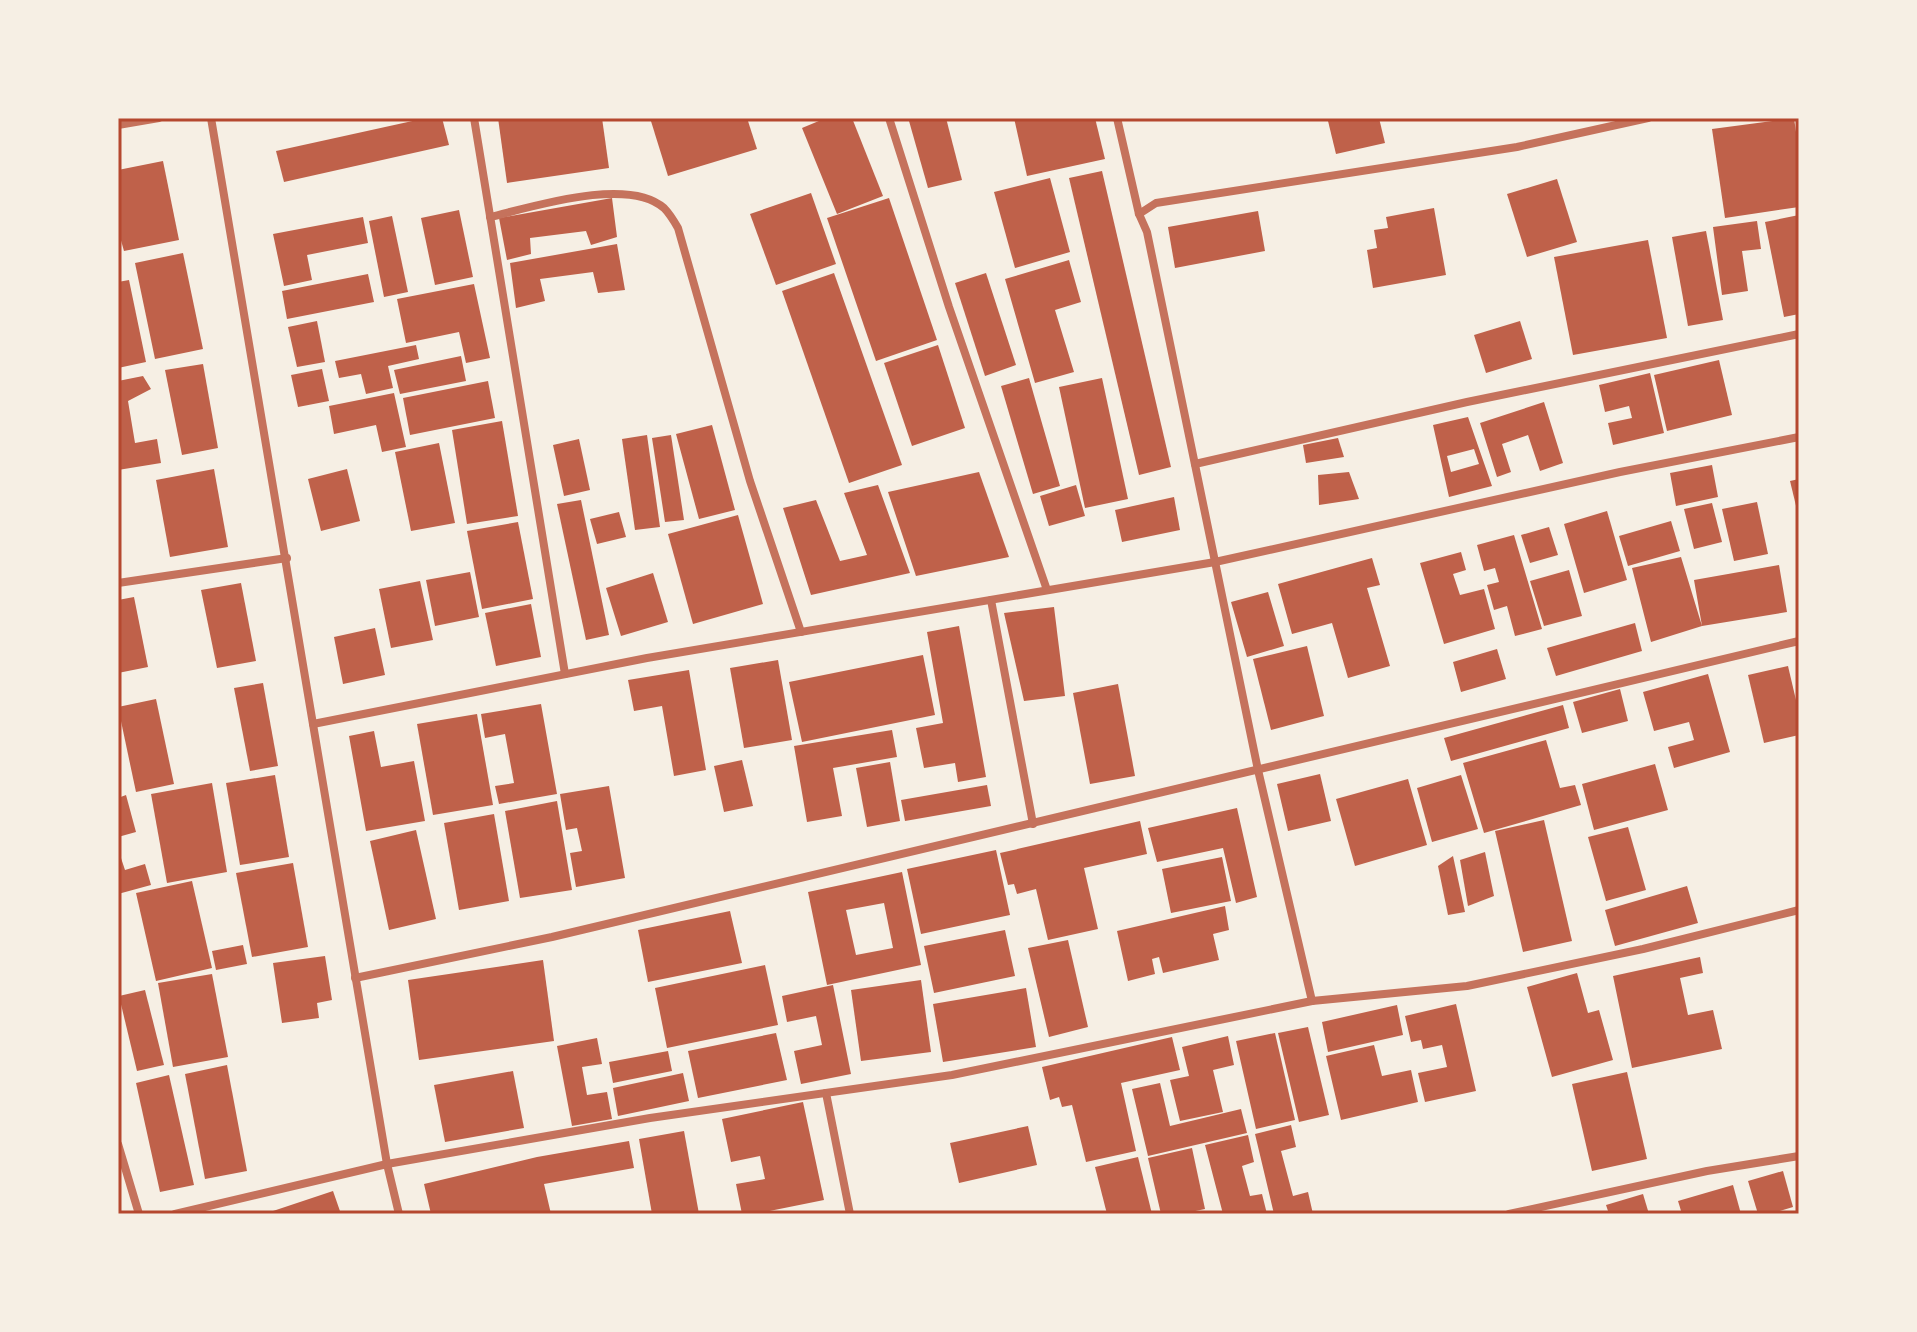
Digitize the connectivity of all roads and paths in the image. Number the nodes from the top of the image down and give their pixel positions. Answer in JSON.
{"nodes":[{"id":1,"x":159,"y":118,"type":"edge"},
{"id":2,"x":211,"y":118,"type":"edge"},
{"id":3,"x":474,"y":118,"type":"edge"},
{"id":4,"x":889,"y":118,"type":"edge"},
{"id":5,"x":1117,"y":118,"type":"edge"},
{"id":6,"x":1648,"y":118,"type":"edge"},
{"id":7,"x":118,"y":125,"type":"edge"},
{"id":8,"x":1139,"y":214,"type":"junction"},
{"id":9,"x":490,"y":217,"type":"junction"},
{"id":10,"x":1799,"y":334,"type":"edge"},
{"id":11,"x":1799,"y":437,"type":"edge"},
{"id":12,"x":1195,"y":464,"type":"junction"},
{"id":13,"x":287,"y":558,"type":"junction"},
{"id":14,"x":1215,"y":562,"type":"junction"},
{"id":15,"x":118,"y":583,"type":"edge"},
{"id":16,"x":1047,"y":590,"type":"junction"},
{"id":17,"x":991,"y":600,"type":"junction"},
{"id":18,"x":801,"y":632,"type":"junction"},
{"id":19,"x":1799,"y":641,"type":"edge"},
{"id":20,"x":565,"y":674,"type":"junction"},
{"id":21,"x":313,"y":724,"type":"junction"},
{"id":22,"x":1258,"y":770,"type":"junction"},
{"id":23,"x":1033,"y":824,"type":"junction"},
{"id":24,"x":1799,"y":910,"type":"edge"},
{"id":25,"x":355,"y":978,"type":"junction"},
{"id":26,"x":1312,"y":1001,"type":"junction"},
{"id":27,"x":826,"y":1093,"type":"junction"},
{"id":28,"x":118,"y":1144,"type":"edge"},
{"id":29,"x":1799,"y":1156,"type":"edge"},
{"id":30,"x":387,"y":1164,"type":"junction"},
{"id":31,"x":139,"y":1214,"type":"edge"},
{"id":32,"x":175,"y":1214,"type":"edge"},
{"id":33,"x":399,"y":1214,"type":"edge"},
{"id":34,"x":850,"y":1214,"type":"edge"},
{"id":35,"x":1509,"y":1214,"type":"edge"}],
"edges":[{"from":1,"to":7,"type":"street"},
{"from":2,"to":13,"type":"street"},
{"from":3,"to":9,"type":"street"},
{"from":4,"to":16,"type":"street"},
{"from":5,"to":8,"type":"street"},
{"from":6,"to":8,"type":"street"},
{"from":8,"to":12,"type":"street"},
{"from":9,"to":18,"type":"street"},
{"from":9,"to":20,"type":"street"},
{"from":10,"to":12,"type":"street"},
{"from":11,"to":14,"type":"street"},
{"from":12,"to":14,"type":"street"},
{"from":13,"to":15,"type":"street"},
{"from":13,"to":21,"type":"street"},
{"from":14,"to":16,"type":"street"},
{"from":14,"to":22,"type":"street"},
{"from":16,"to":17,"type":"street"},
{"from":17,"to":18,"type":"street"},
{"from":17,"to":23,"type":"street"},
{"from":18,"to":20,"type":"street"},
{"from":19,"to":22,"type":"street"},
{"from":20,"to":21,"type":"street"},
{"from":21,"to":25,"type":"street"},
{"from":22,"to":23,"type":"street"},
{"from":22,"to":26,"type":"street"},
{"from":23,"to":25,"type":"street"},
{"from":24,"to":26,"type":"street"},
{"from":25,"to":30,"type":"street"},
{"from":26,"to":27,"type":"street"},
{"from":27,"to":30,"type":"street"},
{"from":27,"to":34,"type":"street"},
{"from":28,"to":31,"type":"street"},
{"from":29,"to":35,"type":"street"},
{"from":30,"to":32,"type":"street"},
{"from":30,"to":33,"type":"street"}]}
